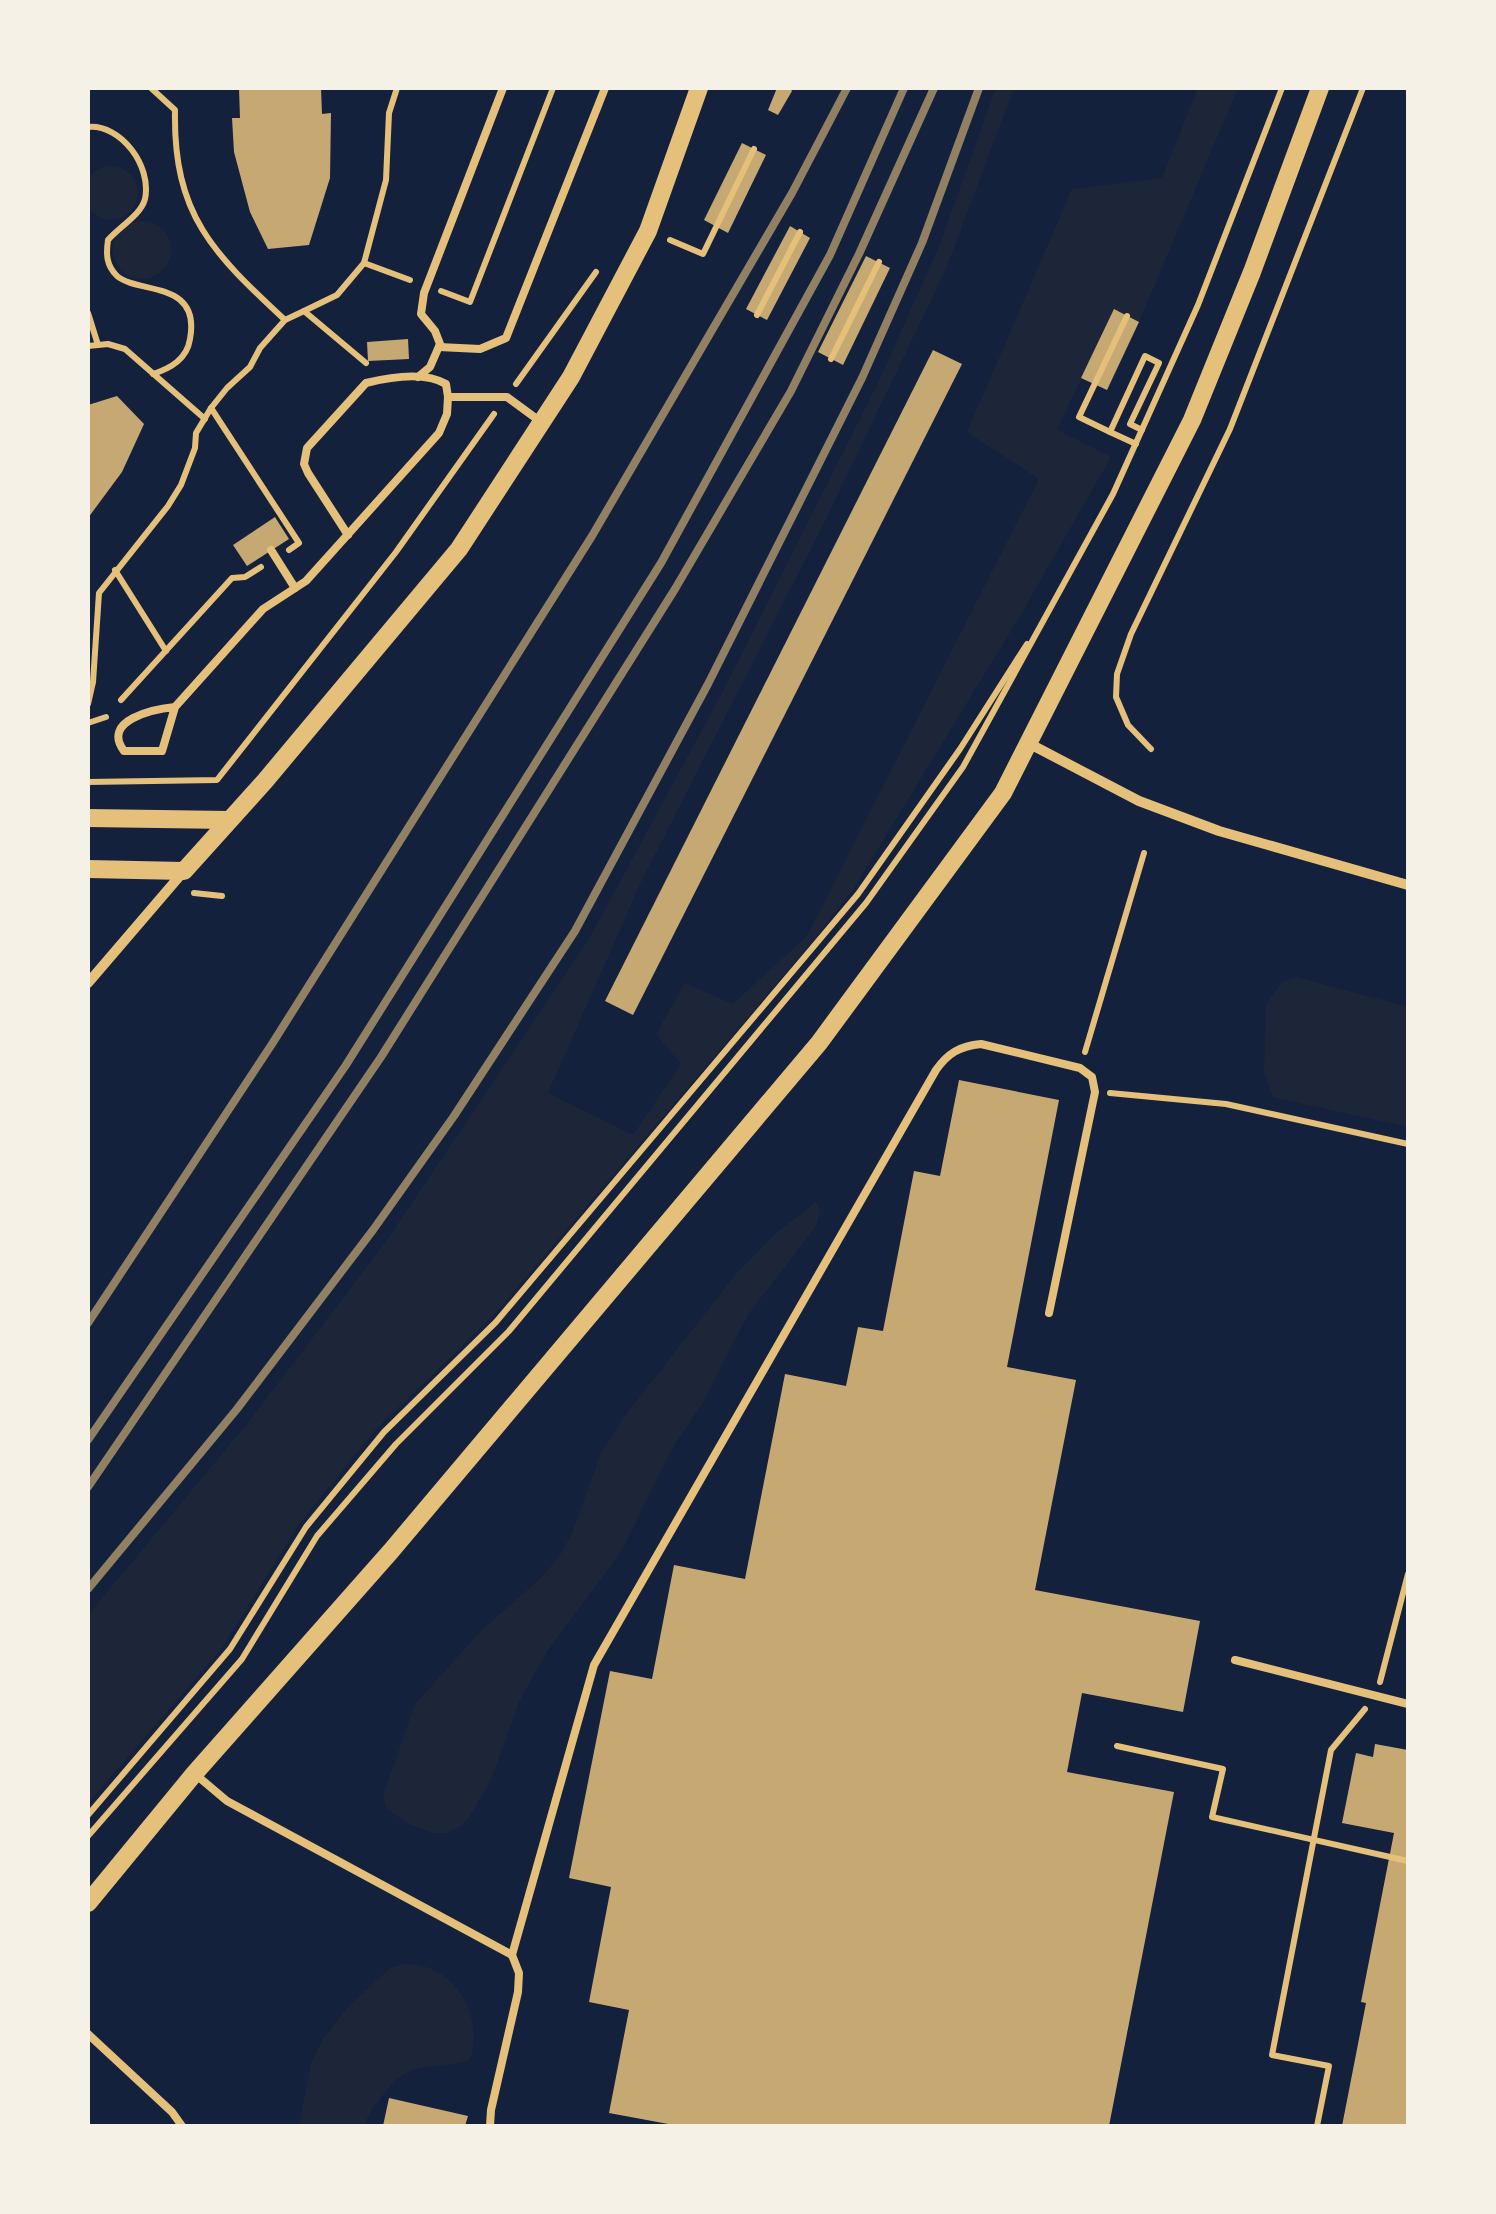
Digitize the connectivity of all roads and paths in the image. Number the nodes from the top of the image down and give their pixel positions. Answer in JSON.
{"nodes":[{"id":1,"x":151,"y":88,"type":"edge"},
{"id":2,"x":397,"y":88,"type":"edge"},
{"id":3,"x":503,"y":88,"type":"edge"},
{"id":4,"x":553,"y":88,"type":"edge"},
{"id":5,"x":605,"y":88,"type":"edge"},
{"id":6,"x":699,"y":88,"type":"edge"},
{"id":7,"x":1282,"y":88,"type":"edge"},
{"id":8,"x":1320,"y":88,"type":"edge"},
{"id":9,"x":1363,"y":88,"type":"edge"},
{"id":10,"x":88,"y":127,"type":"edge"},
{"id":11,"x":754,"y":149,"type":"dead end"},
{"id":12,"x":800,"y":232,"type":"dead end"},
{"id":13,"x":668,"y":239,"type":"dead end"},
{"id":14,"x":607,"y":256,"type":"dead end"},
{"id":15,"x":878,"y":262,"type":"dead end"},
{"id":16,"x":364,"y":263,"type":"junction"},
{"id":17,"x":427,"y":286,"type":"junction"},
{"id":18,"x":304,"y":312,"type":"junction"},
{"id":19,"x":88,"y":313,"type":"edge"},
{"id":20,"x":756,"y":315,"type":"dead end"},
{"id":21,"x":1127,"y":316,"type":"dead end"},
{"id":22,"x":285,"y":320,"type":"junction"},
{"id":23,"x":98,"y":345,"type":"junction"},
{"id":24,"x":88,"y":346,"type":"edge"},
{"id":25,"x":439,"y":348,"type":"junction"},
{"id":26,"x":831,"y":359,"type":"dead end"},
{"id":27,"x":153,"y":374,"type":"junction"},
{"id":28,"x":418,"y":376,"type":"junction"},
{"id":29,"x":385,"y":380,"type":"junction"},
{"id":30,"x":448,"y":397,"type":"junction"},
{"id":31,"x":507,"y":397,"type":"junction"},
{"id":32,"x":211,"y":408,"type":"junction"},
{"id":33,"x":204,"y":419,"type":"junction"},
{"id":34,"x":541,"y":422,"type":"junction"},
{"id":35,"x":1142,"y":430,"type":"junction"},
{"id":36,"x":1110,"y":432,"type":"junction"},
{"id":37,"x":1136,"y":444,"type":"junction"},
{"id":38,"x":348,"y":535,"type":"junction"},
{"id":39,"x":273,"y":554,"type":"junction"},
{"id":40,"x":115,"y":570,"type":"junction"},
{"id":41,"x":295,"y":588,"type":"junction"},
{"id":42,"x":1057,"y":596,"type":"junction"},
{"id":43,"x":166,"y":650,"type":"junction"},
{"id":44,"x":88,"y":704,"type":"edge"},
{"id":45,"x":174,"y":707,"type":"junction"},
{"id":46,"x":88,"y":722,"type":"edge"},
{"id":47,"x":1030,"y":744,"type":"junction"},
{"id":48,"x":1151,"y":749,"type":"dead end"},
{"id":49,"x":88,"y":782,"type":"edge"},
{"id":50,"x":88,"y":818,"type":"edge"},
{"id":51,"x":229,"y":820,"type":"junction"},
{"id":52,"x":1144,"y":852,"type":"dead end"},
{"id":53,"x":88,"y":869,"type":"edge"},
{"id":54,"x":184,"y":870,"type":"junction"},
{"id":55,"x":1408,"y":885,"type":"edge"},
{"id":56,"x":88,"y":983,"type":"edge"},
{"id":57,"x":1080,"y":1068,"type":"junction"},
{"id":58,"x":1095,"y":1092,"type":"junction"},
{"id":59,"x":1408,"y":1144,"type":"edge"},
{"id":60,"x":1049,"y":1314,"type":"dead end"},
{"id":61,"x":1408,"y":1574,"type":"edge"},
{"id":62,"x":230,"y":1650,"type":"junction"},
{"id":63,"x":242,"y":1658,"type":"junction"},
{"id":64,"x":1235,"y":1660,"type":"dead end"},
{"id":65,"x":1377,"y":1696,"type":"junction"},
{"id":66,"x":1408,"y":1704,"type":"edge"},
{"id":67,"x":1117,"y":1746,"type":"dead end"},
{"id":68,"x":194,"y":1774,"type":"junction"},
{"id":69,"x":88,"y":1815,"type":"edge"},
{"id":70,"x":88,"y":1836,"type":"edge"},
{"id":71,"x":1313,"y":1840,"type":"junction"},
{"id":72,"x":1408,"y":1861,"type":"edge"},
{"id":73,"x":88,"y":1903,"type":"edge"},
{"id":74,"x":512,"y":1955,"type":"junction"},
{"id":75,"x":88,"y":2034,"type":"edge"},
{"id":76,"x":182,"y":2126,"type":"edge"},
{"id":77,"x":490,"y":2126,"type":"edge"},
{"id":78,"x":1318,"y":2126,"type":"edge"}],
"edges":[{"from":1,"to":22,"type":"path"},
{"from":2,"to":16,"type":"path"},
{"from":3,"to":17,"type":"lane"},
{"from":4,"to":17,"type":"path"},
{"from":5,"to":25,"type":"lane"},
{"from":6,"to":34,"type":"street"},
{"from":7,"to":35,"type":"path"},
{"from":8,"to":47,"type":"street"},
{"from":9,"to":48,"type":"path"},
{"from":10,"to":27,"type":"path"},
{"from":11,"to":13,"type":"path"},
{"from":12,"to":20,"type":"path"},
{"from":14,"to":31,"type":"path"},
{"from":15,"to":26,"type":"path"},
{"from":16,"to":17,"type":"path"},
{"from":16,"to":18,"type":"path"},
{"from":17,"to":25,"type":"lane"},
{"from":18,"to":22,"type":"path"},
{"from":18,"to":29,"type":"path"},
{"from":19,"to":23,"type":"path"},
{"from":21,"to":36,"type":"path"},
{"from":22,"to":32,"type":"path"},
{"from":23,"to":24,"type":"path"},
{"from":23,"to":27,"type":"path"},
{"from":25,"to":28,"type":"lane"},
{"from":27,"to":33,"type":"path"},
{"from":28,"to":29,"type":"lane"},
{"from":28,"to":30,"type":"lane"},
{"from":29,"to":38,"type":"lane"},
{"from":30,"to":31,"type":"lane"},
{"from":30,"to":38,"type":"lane"},
{"from":31,"to":34,"type":"lane"},
{"from":31,"to":49,"type":"path"},
{"from":32,"to":33,"type":"path"},
{"from":32,"to":39,"type":"path"},
{"from":33,"to":40,"type":"path"},
{"from":34,"to":51,"type":"street"},
{"from":35,"to":36,"type":"path"},
{"from":35,"to":37,"type":"path"},
{"from":36,"to":37,"type":"path"},
{"from":37,"to":42,"type":"path"},
{"from":38,"to":41,"type":"lane"},
{"from":39,"to":41,"type":"lane"},
{"from":39,"to":43,"type":"path"},
{"from":40,"to":43,"type":"path"},
{"from":40,"to":44,"type":"path"},
{"from":41,"to":45,"type":"lane"},
{"from":42,"to":62,"type":"path"},
{"from":42,"to":63,"type":"path"},
{"from":43,"to":46,"type":"path"},
{"from":45,"to":45,"type":"lane"},
{"from":47,"to":55,"type":"street"},
{"from":47,"to":68,"type":"street"},
{"from":50,"to":51,"type":"street"},
{"from":51,"to":54,"type":"street"},
{"from":52,"to":57,"type":"path"},
{"from":53,"to":54,"type":"street"},
{"from":54,"to":56,"type":"street"},
{"from":57,"to":58,"type":"lane"},
{"from":57,"to":74,"type":"lane"},
{"from":58,"to":59,"type":"path"},
{"from":58,"to":60,"type":"lane"},
{"from":61,"to":65,"type":"path"},
{"from":62,"to":63,"type":"path"},
{"from":62,"to":69,"type":"path"},
{"from":63,"to":70,"type":"path"},
{"from":64,"to":65,"type":"lane"},
{"from":65,"to":66,"type":"lane"},
{"from":65,"to":71,"type":"path"},
{"from":67,"to":71,"type":"path"},
{"from":68,"to":73,"type":"street"},
{"from":68,"to":74,"type":"lane"},
{"from":71,"to":72,"type":"path"},
{"from":71,"to":78,"type":"path"},
{"from":74,"to":77,"type":"lane"},
{"from":75,"to":76,"type":"lane"}]}
